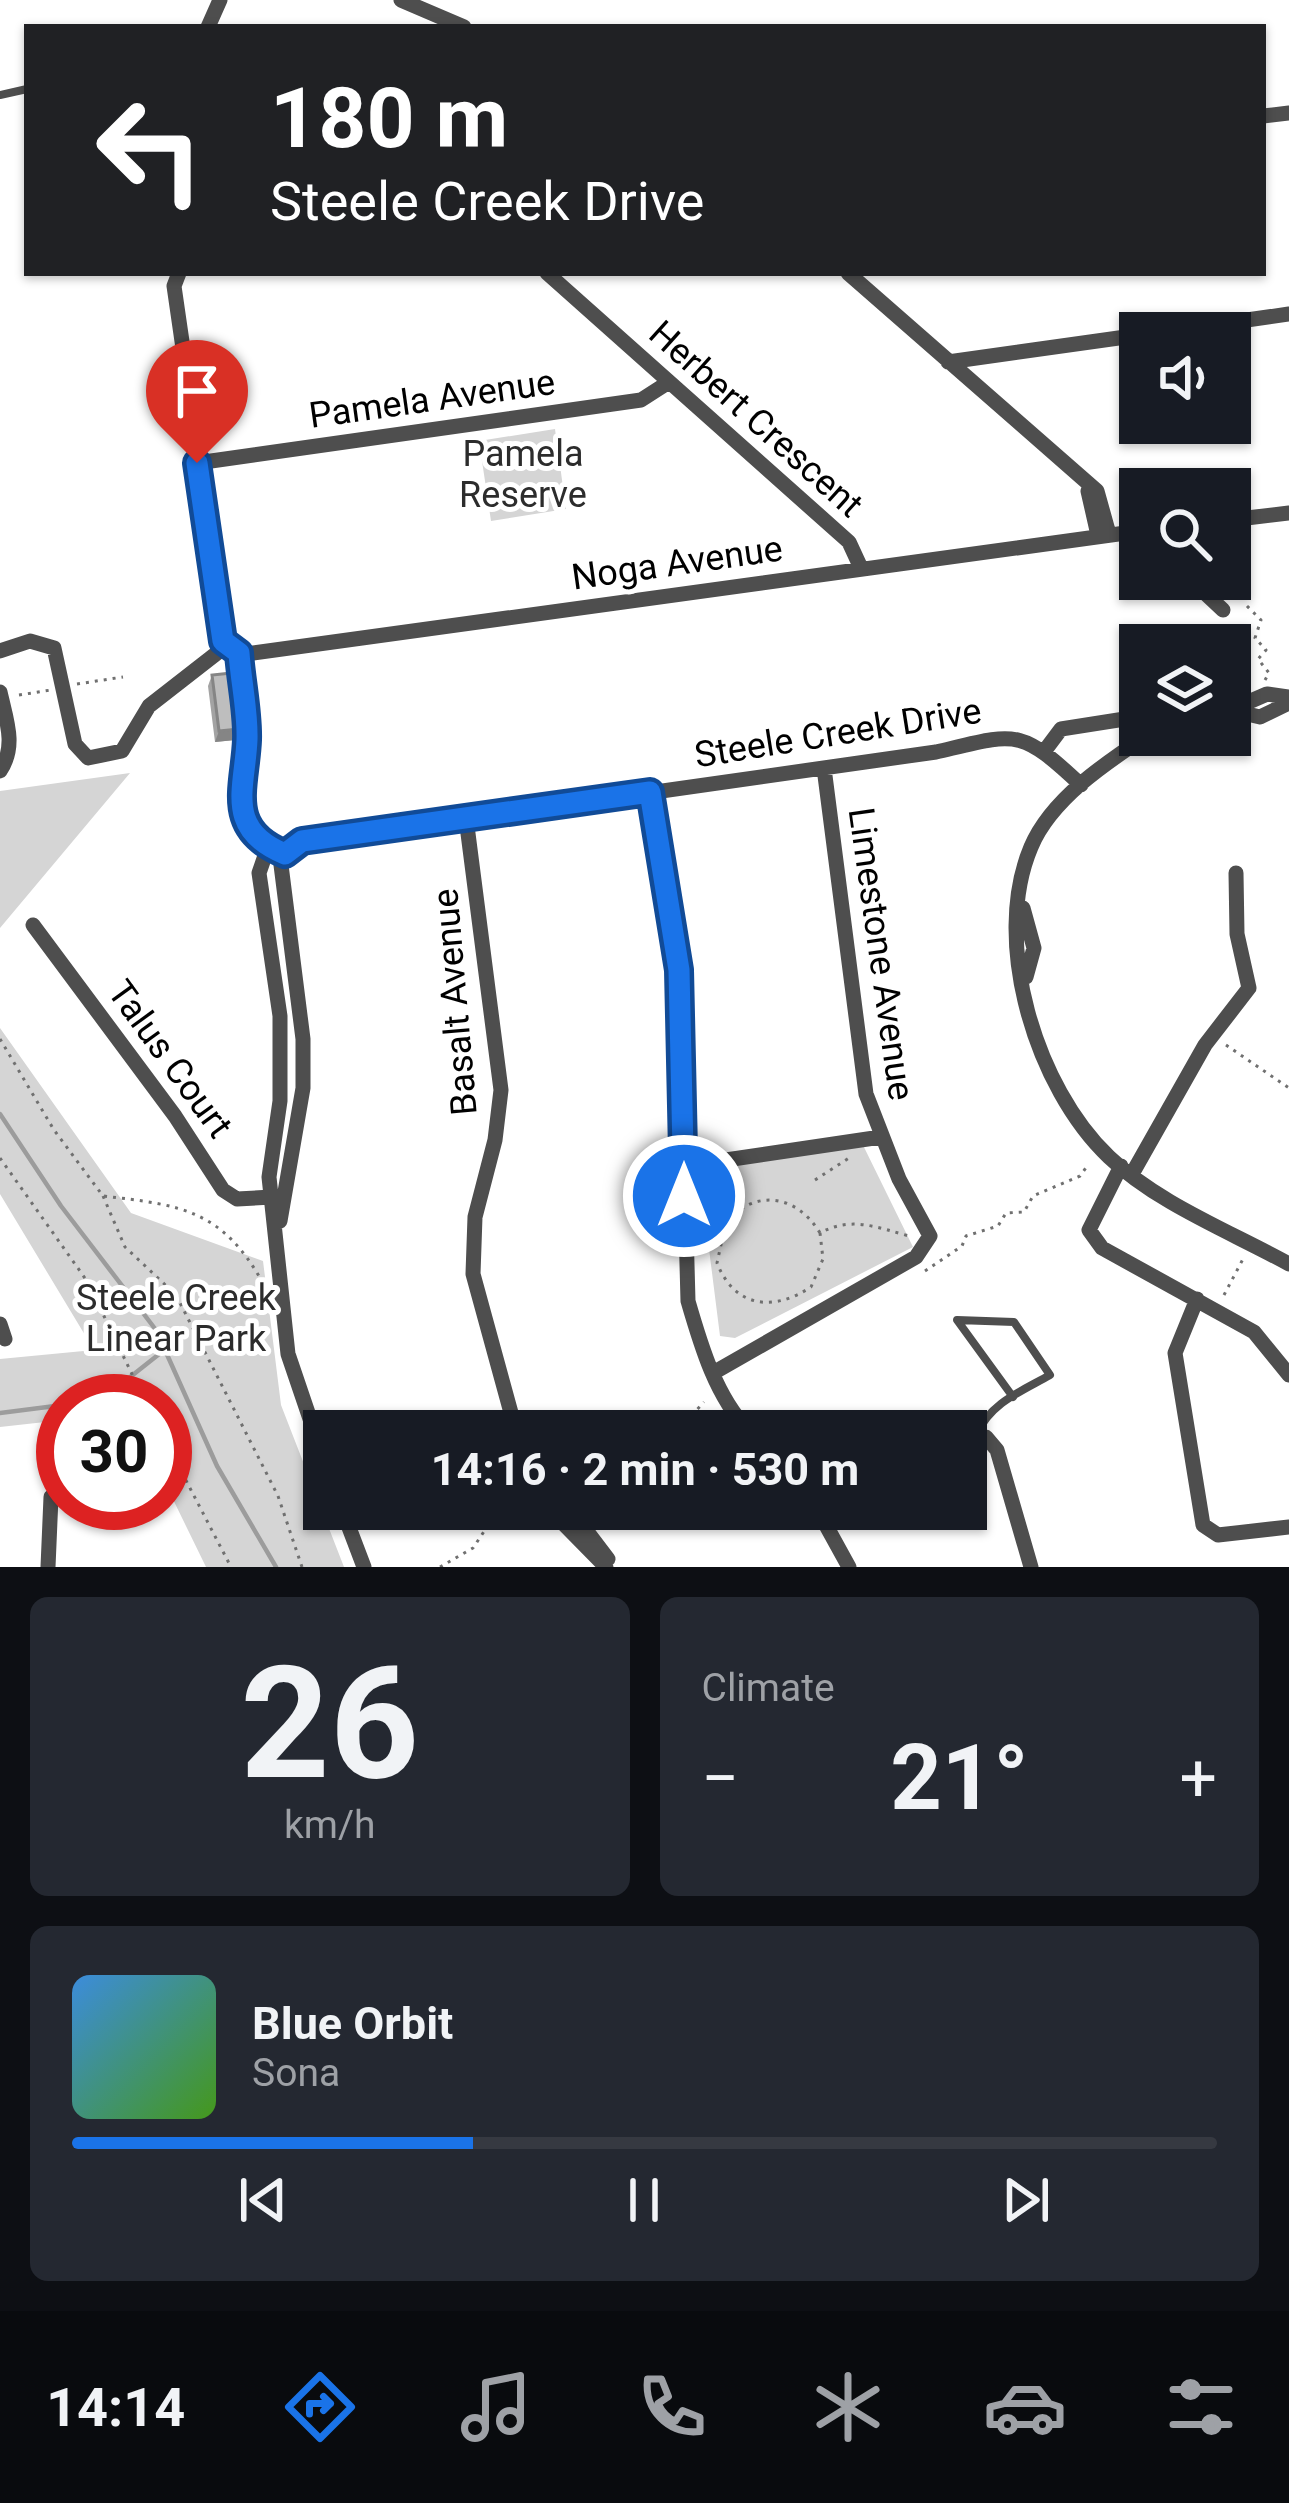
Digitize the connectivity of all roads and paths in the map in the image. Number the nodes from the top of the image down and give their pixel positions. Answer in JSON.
{"nodes":[{"id":1,"x":401,"y":0,"type":"edge"},
{"id":2,"x":457,"y":24,"type":"edge"},
{"id":3,"x":550,"y":276,"type":"edge"},
{"id":4,"x":851,"y":276,"type":"edge"},
{"id":5,"x":176,"y":280,"type":"edge"},
{"id":6,"x":1289,"y":314,"type":"edge"},
{"id":7,"x":1251,"y":319,"type":"edge"},
{"id":8,"x":1119,"y":338,"type":"edge"},
{"id":9,"x":948,"y":362,"type":"junction"},
{"id":10,"x":669,"y":382,"type":"junction"},
{"id":11,"x":197,"y":463,"type":"junction"},
{"id":12,"x":1289,"y":513,"type":"edge"},
{"id":13,"x":1251,"y":518,"type":"edge"},
{"id":14,"x":1119,"y":534,"type":"edge"},
{"id":15,"x":1104,"y":535,"type":"junction"},
{"id":16,"x":861,"y":568,"type":"junction"},
{"id":17,"x":1212,"y":600,"type":"edge"},
{"id":18,"x":1247,"y":606,"type":"dead end"},
{"id":19,"x":1223,"y":610,"type":"dead end"},
{"id":20,"x":232,"y":650,"type":"junction"},
{"id":21,"x":0,"y":651,"type":"edge"},
{"id":22,"x":123,"y":676,"type":"dead end"},
{"id":23,"x":1265,"y":680,"type":"dead end"},
{"id":24,"x":72,"y":684,"type":"dead end"},
{"id":25,"x":58,"y":689,"type":"dead end"},
{"id":26,"x":5,"y":694,"type":"edge"},
{"id":27,"x":1289,"y":700,"type":"edge"},
{"id":28,"x":1251,"y":701,"type":"edge"},
{"id":29,"x":1119,"y":720,"type":"edge"},
{"id":30,"x":1046,"y":749,"type":"junction"},
{"id":31,"x":1120,"y":756,"type":"edge"},
{"id":32,"x":824,"y":768,"type":"junction"},
{"id":33,"x":0,"y":771,"type":"edge"},
{"id":34,"x":1081,"y":785,"type":"junction"},
{"id":35,"x":650,"y":792,"type":"junction"},
{"id":36,"x":466,"y":818,"type":"junction"},
{"id":37,"x":302,"y":841,"type":"junction"},
{"id":38,"x":268,"y":847,"type":"junction"},
{"id":39,"x":285,"y":854,"type":"junction"},
{"id":40,"x":1236,"y":874,"type":"dead end"},
{"id":41,"x":33,"y":925,"type":"dead end"},
{"id":42,"x":0,"y":1039,"type":"edge"},
{"id":43,"x":1225,"y":1044,"type":"dead end"},
{"id":44,"x":1289,"y":1088,"type":"edge"},
{"id":45,"x":880,"y":1136,"type":"junction"},
{"id":46,"x":857,"y":1154,"type":"dead end"},
{"id":47,"x":0,"y":1158,"type":"edge"},
{"id":48,"x":720,"y":1161,"type":"junction"},
{"id":49,"x":1088,"y":1165,"type":"dead end"},
{"id":50,"x":685,"y":1166,"type":"junction"},
{"id":51,"x":1126,"y":1170,"type":"junction"},
{"id":52,"x":815,"y":1180,"type":"dead end"},
{"id":53,"x":103,"y":1196,"type":"junction"},
{"id":54,"x":272,"y":1197,"type":"junction"},
{"id":55,"x":739,"y":1209,"type":"junction"},
{"id":56,"x":278,"y":1229,"type":"junction"},
{"id":57,"x":820,"y":1232,"type":"junction"},
{"id":58,"x":911,"y":1237,"type":"dead end"},
{"id":59,"x":1243,"y":1259,"type":"dead end"},
{"id":60,"x":1289,"y":1264,"type":"edge"},
{"id":61,"x":925,"y":1270,"type":"dead end"},
{"id":62,"x":263,"y":1283,"type":"dead end"},
{"id":63,"x":795,"y":1298,"type":"junction"},
{"id":64,"x":1197,"y":1299,"type":"junction"},
{"id":65,"x":1222,"y":1300,"type":"dead end"},
{"id":66,"x":801,"y":1307,"type":"dead end"},
{"id":67,"x":713,"y":1373,"type":"junction"},
{"id":68,"x":131,"y":1374,"type":"edge"},
{"id":69,"x":1289,"y":1375,"type":"edge"},
{"id":70,"x":1013,"y":1397,"type":"junction"},
{"id":71,"x":704,"y":1402,"type":"dead end"},
{"id":72,"x":307,"y":1410,"type":"edge"},
{"id":73,"x":512,"y":1410,"type":"edge"},
{"id":74,"x":696,"y":1410,"type":"edge"},
{"id":75,"x":732,"y":1410,"type":"edge"},
{"id":76,"x":987,"y":1415,"type":"edge"},
{"id":77,"x":987,"y":1444,"type":"edge"},
{"id":78,"x":192,"y":1492,"type":"edge"},
{"id":79,"x":1289,"y":1527,"type":"edge"},
{"id":80,"x":48,"y":1530,"type":"edge"},
{"id":81,"x":350,"y":1530,"type":"edge"},
{"id":82,"x":485,"y":1530,"type":"edge"},
{"id":83,"x":570,"y":1530,"type":"edge"},
{"id":84,"x":587,"y":1530,"type":"edge"},
{"id":85,"x":833,"y":1530,"type":"edge"},
{"id":86,"x":49,"y":1567,"type":"edge"},
{"id":87,"x":231,"y":1567,"type":"edge"},
{"id":88,"x":302,"y":1567,"type":"edge"},
{"id":89,"x":364,"y":1567,"type":"edge"},
{"id":90,"x":440,"y":1567,"type":"edge"},
{"id":91,"x":606,"y":1567,"type":"edge"},
{"id":92,"x":616,"y":1567,"type":"edge"},
{"id":93,"x":849,"y":1567,"type":"edge"},
{"id":94,"x":1031,"y":1567,"type":"edge"}],
"edges":[{"from":1,"to":2,"type":"street"},
{"from":3,"to":10,"type":"street","name":"Herbert Crescent"},
{"from":4,"to":9,"type":"street"},
{"from":5,"to":11,"type":"street"},
{"from":6,"to":7,"type":"street"},
{"from":8,"to":9,"type":"street"},
{"from":9,"to":15,"type":"street"},
{"from":10,"to":11,"type":"street","name":"Pamela Avenue"},
{"from":10,"to":16,"type":"street","name":"Herbert Crescent"},
{"from":11,"to":20,"type":"street"},
{"from":12,"to":13,"type":"street"},
{"from":14,"to":15,"type":"street","name":"Noga Avenue"},
{"from":15,"to":16,"type":"street","name":"Noga Avenue"},
{"from":16,"to":20,"type":"street","name":"Noga Avenue"},
{"from":17,"to":19,"type":"street"},
{"from":18,"to":23,"type":"path"},
{"from":20,"to":21,"type":"street"},
{"from":20,"to":38,"type":"street"},
{"from":22,"to":24,"type":"path"},
{"from":25,"to":26,"type":"path"},
{"from":26,"to":33,"type":"street"},
{"from":27,"to":28,"type":"street"},
{"from":29,"to":30,"type":"street"},
{"from":30,"to":32,"type":"street","name":"Steele Creek Drive"},
{"from":30,"to":34,"type":"street"},
{"from":31,"to":34,"type":"street"},
{"from":32,"to":35,"type":"street","name":"Steele Creek Drive"},
{"from":32,"to":45,"type":"street","name":"Limestone Avenue"},
{"from":34,"to":51,"type":"street"},
{"from":35,"to":36,"type":"street","name":"Steele Creek Drive"},
{"from":35,"to":50,"type":"street"},
{"from":36,"to":37,"type":"street","name":"Steele Creek Drive"},
{"from":36,"to":73,"type":"street","name":"Basalt Avenue"},
{"from":37,"to":38,"type":"street","name":"Steele Creek Drive"},
{"from":37,"to":39,"type":"street","name":"Steele Creek Drive"},
{"from":38,"to":39,"type":"street"},
{"from":38,"to":54,"type":"street"},
{"from":39,"to":56,"type":"street"},
{"from":40,"to":51,"type":"street"},
{"from":41,"to":54,"type":"street","name":"Talus Court"},
{"from":42,"to":53,"type":"path"},
{"from":43,"to":44,"type":"path"},
{"from":45,"to":48,"type":"street"},
{"from":45,"to":67,"type":"street","name":"Limestone Avenue"},
{"from":46,"to":52,"type":"path"},
{"from":47,"to":68,"type":"path"},
{"from":48,"to":50,"type":"street"},
{"from":48,"to":55,"type":"path"},
{"from":49,"to":61,"type":"path"},
{"from":50,"to":67,"type":"street"},
{"from":51,"to":60,"type":"street"},
{"from":51,"to":64,"type":"street"},
{"from":53,"to":62,"type":"path"},
{"from":53,"to":88,"type":"path"},
{"from":54,"to":56,"type":"street"},
{"from":55,"to":57,"type":"path"},
{"from":55,"to":63,"type":"path"},
{"from":56,"to":72,"type":"street"},
{"from":57,"to":58,"type":"path"},
{"from":57,"to":63,"type":"path"},
{"from":59,"to":65,"type":"path"},
{"from":63,"to":66,"type":"path"},
{"from":64,"to":69,"type":"street"},
{"from":64,"to":79,"type":"street"},
{"from":67,"to":75,"type":"street"},
{"from":70,"to":70,"type":"lane"},
{"from":70,"to":76,"type":"lane"},
{"from":71,"to":74,"type":"path"},
{"from":77,"to":94,"type":"street"},
{"from":78,"to":87,"type":"path"},
{"from":80,"to":86,"type":"street"},
{"from":81,"to":89,"type":"street"},
{"from":82,"to":90,"type":"path"},
{"from":83,"to":91,"type":"street"},
{"from":84,"to":92,"type":"street"},
{"from":85,"to":93,"type":"street"}]}
